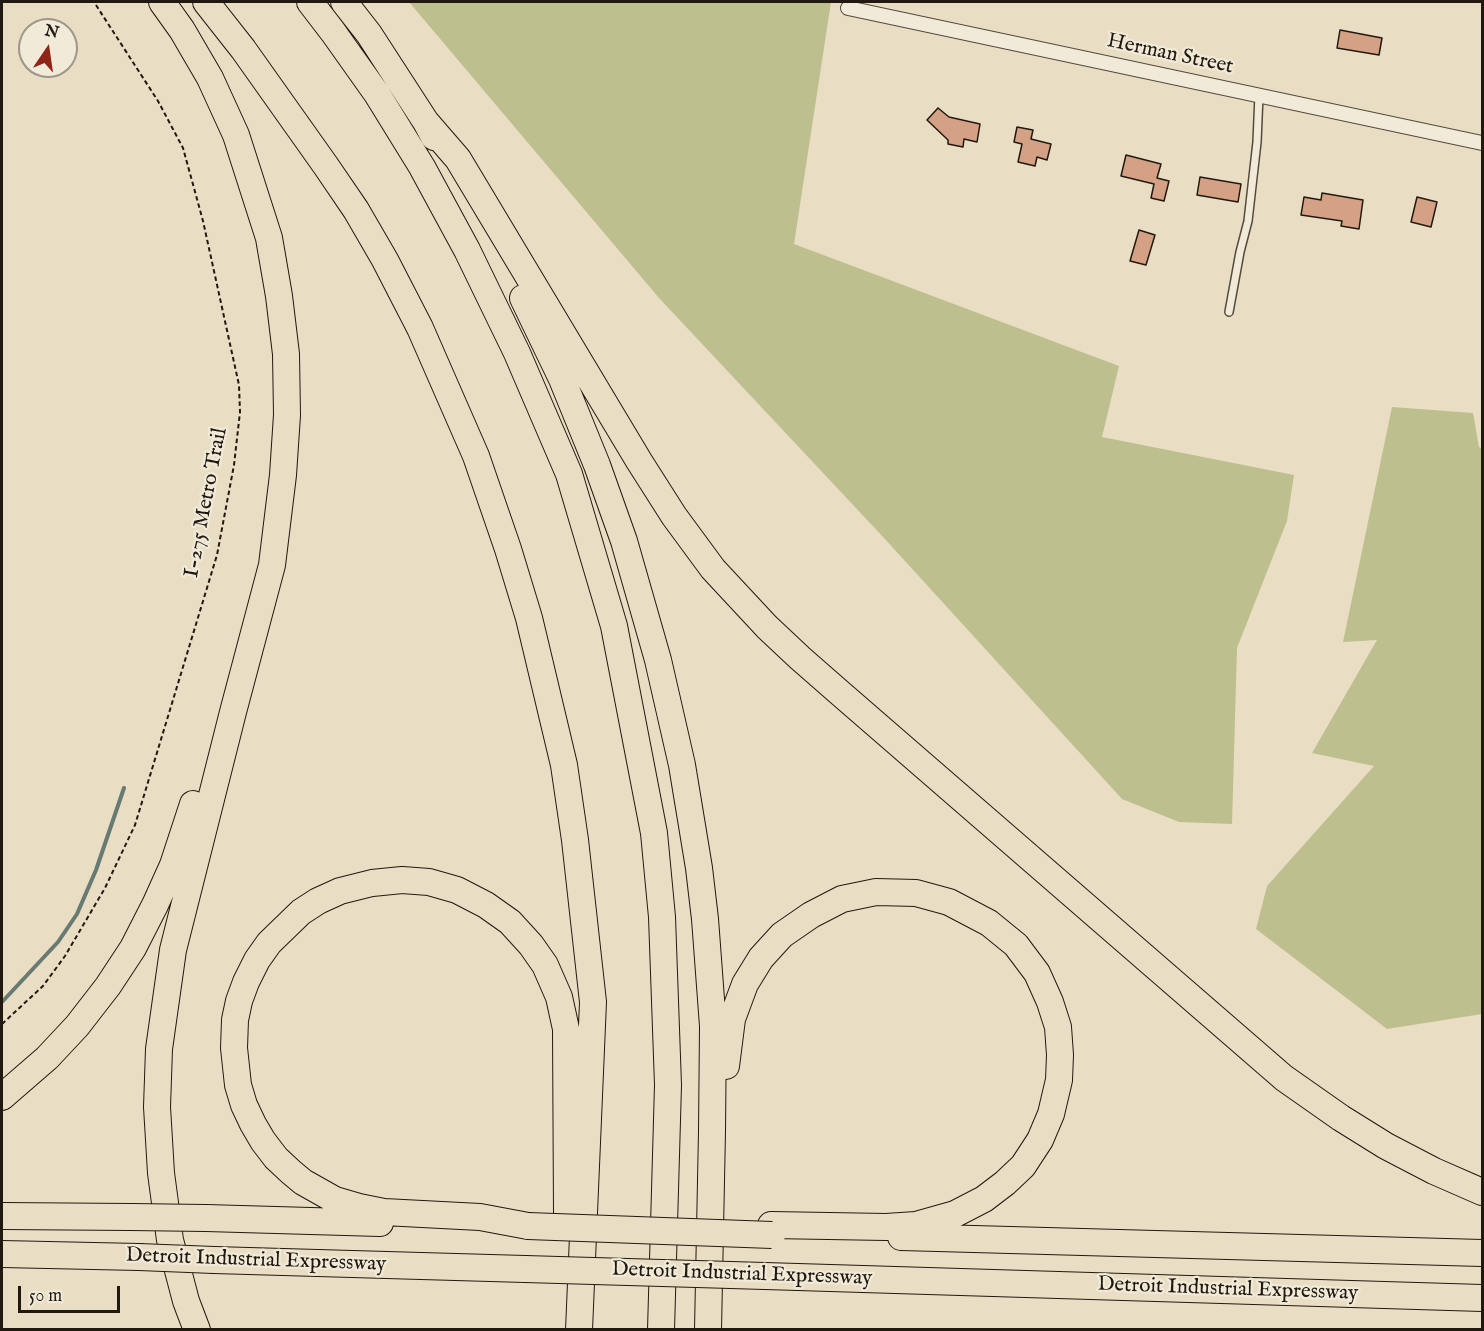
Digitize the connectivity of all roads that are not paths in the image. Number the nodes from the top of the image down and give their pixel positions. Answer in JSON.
{"nodes":[{"id":1,"x":162,"y":2,"type":"edge"},
{"id":2,"x":206,"y":2,"type":"edge"},
{"id":3,"x":310,"y":2,"type":"edge"},
{"id":4,"x":344,"y":2,"type":"edge"},
{"id":5,"x":848,"y":8,"type":"dead end"},
{"id":6,"x":1259,"y":95,"type":"junction"},
{"id":7,"x":426,"y":122,"type":"junction"},
{"id":8,"x":1482,"y":142,"type":"edge"},
{"id":9,"x":1229,"y":312,"type":"dead end"},
{"id":10,"x":277,"y":519,"type":"junction"},
{"id":11,"x":2,"y":1097,"type":"edge"},
{"id":12,"x":1482,"y":1192,"type":"edge"},
{"id":13,"x":2,"y":1216,"type":"edge"},
{"id":14,"x":528,"y":1226,"type":"junction"},
{"id":15,"x":771,"y":1230,"type":"junction"},
{"id":16,"x":1482,"y":1253,"type":"edge"},
{"id":17,"x":2,"y":1254,"type":"edge"},
{"id":18,"x":581,"y":1257,"type":"junction"},
{"id":19,"x":709,"y":1297,"type":"junction"},
{"id":20,"x":1482,"y":1298,"type":"edge"},
{"id":21,"x":197,"y":1329,"type":"edge"},
{"id":22,"x":579,"y":1329,"type":"edge"},
{"id":23,"x":661,"y":1329,"type":"edge"},
{"id":24,"x":708,"y":1329,"type":"edge"}],
"edges":[{"from":1,"to":10,"type":"highway"},
{"from":2,"to":18,"type":"highway"},
{"from":3,"to":23,"type":"highway"},
{"from":4,"to":7,"type":"highway"},
{"from":5,"to":6,"type":"street","name":"Herman Street"},
{"from":6,"to":8,"type":"street","name":"Herman Street"},
{"from":6,"to":9,"type":"lane"},
{"from":7,"to":12,"type":"highway"},
{"from":7,"to":19,"type":"highway"},
{"from":10,"to":11,"type":"highway"},
{"from":10,"to":21,"type":"highway"},
{"from":13,"to":14,"type":"highway","bridge":true},
{"from":14,"to":15,"type":"highway","bridge":true},
{"from":14,"to":18,"type":"highway"},
{"from":15,"to":16,"type":"highway"},
{"from":15,"to":19,"type":"highway"},
{"from":17,"to":20,"type":"highway","name":"Detroit Industrial Expressway","bridge":true},
{"from":18,"to":22,"type":"highway"},
{"from":19,"to":24,"type":"highway"}]}
